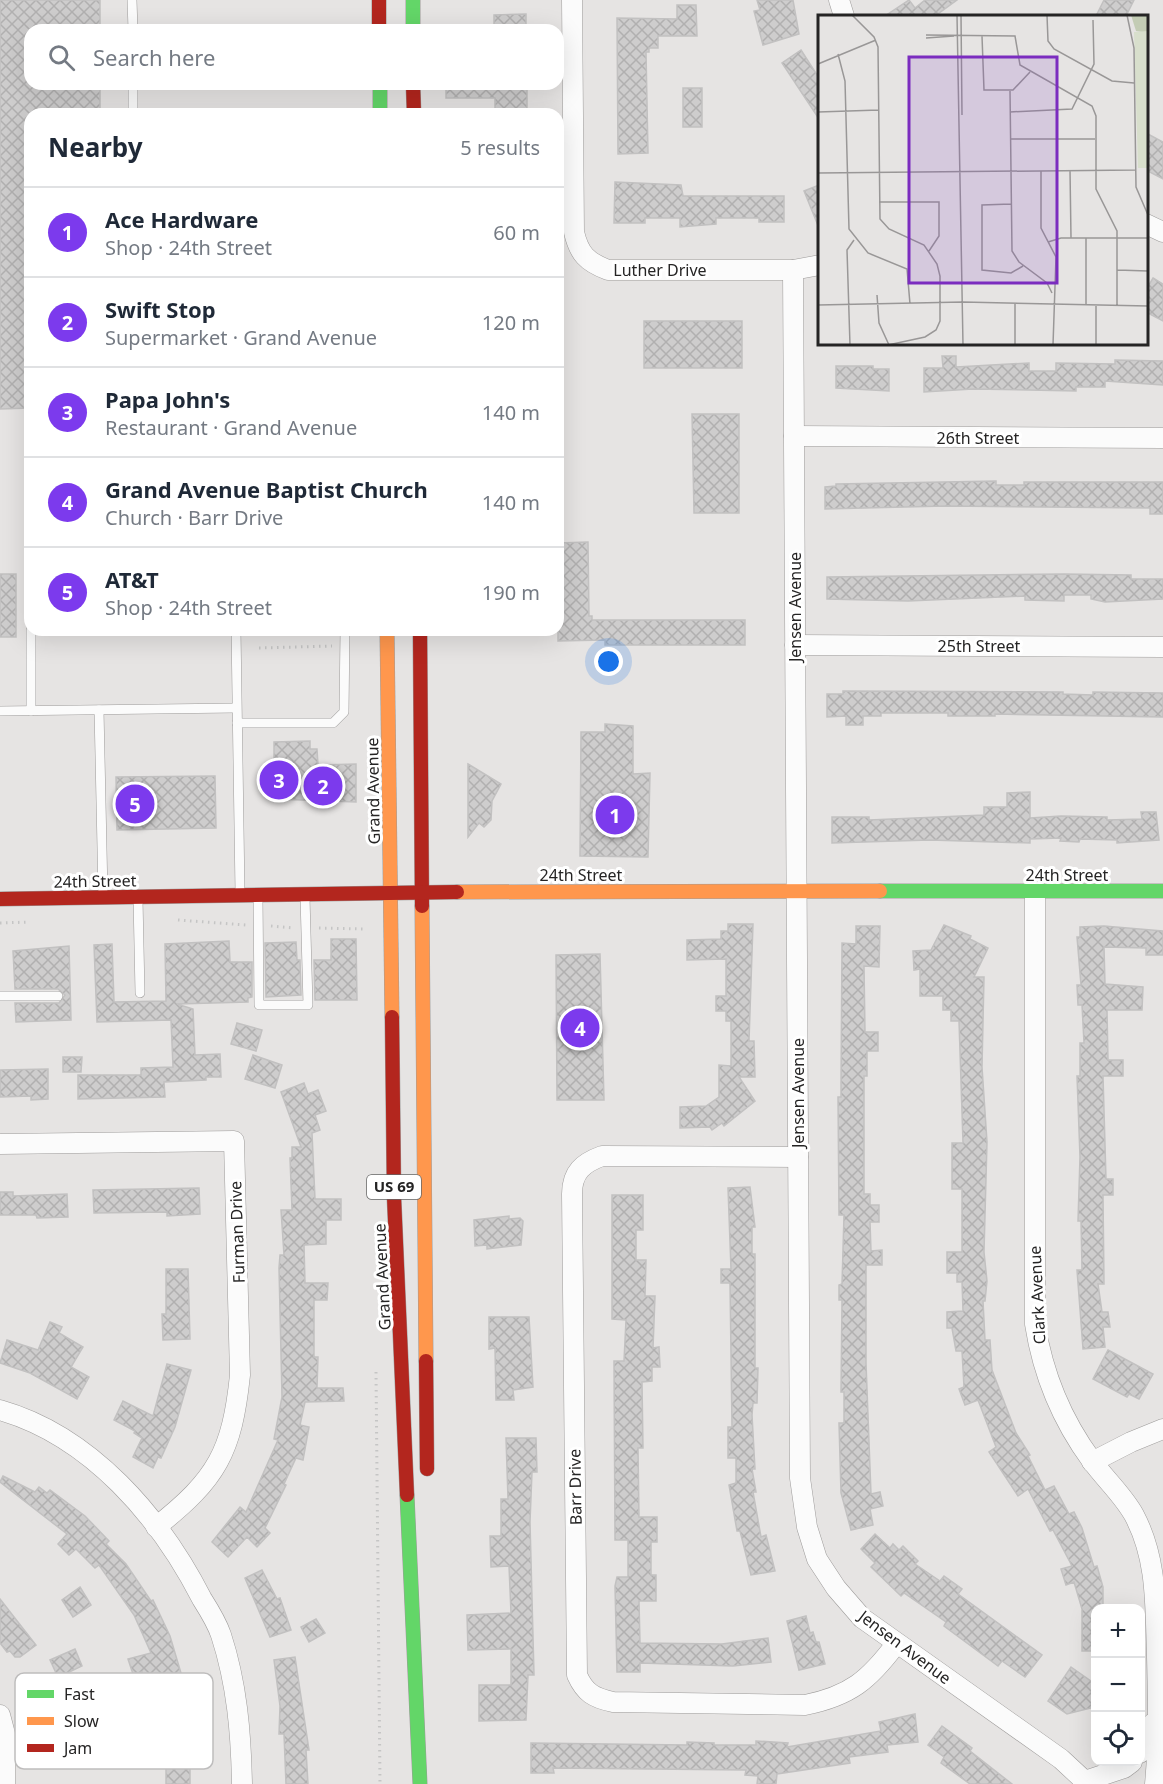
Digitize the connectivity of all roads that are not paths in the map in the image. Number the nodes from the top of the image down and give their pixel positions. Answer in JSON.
{"nodes":[{"id":1,"x":132,"y":0,"type":"edge"},
{"id":2,"x":379,"y":0,"type":"edge"},
{"id":3,"x":412,"y":0,"type":"edge"},
{"id":4,"x":572,"y":0,"type":"edge"},
{"id":5,"x":839,"y":0,"type":"edge"},
{"id":6,"x":844,"y":15,"type":"edge"},
{"id":7,"x":133,"y":24,"type":"edge"},
{"id":8,"x":379,"y":24,"type":"edge"},
{"id":9,"x":413,"y":24,"type":"edge"},
{"id":10,"x":133,"y":90,"type":"edge"},
{"id":11,"x":380,"y":90,"type":"edge"},
{"id":12,"x":414,"y":90,"type":"edge"},
{"id":13,"x":133,"y":108,"type":"edge"},
{"id":14,"x":380,"y":108,"type":"edge"},
{"id":15,"x":414,"y":108,"type":"edge"},
{"id":16,"x":1148,"y":225,"type":"edge"},
{"id":17,"x":1163,"y":232,"type":"edge"},
{"id":18,"x":818,"y":265,"type":"edge"},
{"id":19,"x":793,"y":270,"type":"junction"},
{"id":20,"x":794,"y":436,"type":"junction"},
{"id":21,"x":1163,"y":438,"type":"edge"},
{"id":22,"x":31,"y":636,"type":"edge"},
{"id":23,"x":236,"y":636,"type":"edge"},
{"id":24,"x":345,"y":636,"type":"edge"},
{"id":25,"x":387,"y":636,"type":"edge"},
{"id":26,"x":420,"y":636,"type":"edge"},
{"id":27,"x":795,"y":645,"type":"junction"},
{"id":28,"x":1163,"y":647,"type":"edge"},
{"id":29,"x":236,"y":708,"type":"junction"},
{"id":30,"x":99,"y":710,"type":"junction"},
{"id":31,"x":0,"y":711,"type":"edge"},
{"id":32,"x":31,"y":711,"type":"junction"},
{"id":33,"x":237,"y":723,"type":"junction"},
{"id":34,"x":796,"y":891,"type":"junction"},
{"id":35,"x":1035,"y":891,"type":"junction"},
{"id":36,"x":1163,"y":891,"type":"edge"},
{"id":37,"x":423,"y":892,"type":"junction"},
{"id":38,"x":390,"y":893,"type":"junction"},
{"id":39,"x":240,"y":894,"type":"junction"},
{"id":40,"x":258,"y":894,"type":"junction"},
{"id":41,"x":304,"y":894,"type":"junction"},
{"id":42,"x":103,"y":897,"type":"junction"},
{"id":43,"x":138,"y":897,"type":"junction"},
{"id":44,"x":0,"y":899,"type":"edge"},
{"id":45,"x":140,"y":993,"type":"dead end"},
{"id":46,"x":0,"y":996,"type":"edge"},
{"id":47,"x":58,"y":996,"type":"dead end"},
{"id":48,"x":0,"y":1144,"type":"edge"},
{"id":49,"x":798,"y":1157,"type":"junction"},
{"id":50,"x":0,"y":1410,"type":"edge"},
{"id":51,"x":1163,"y":1429,"type":"edge"},
{"id":52,"x":1092,"y":1462,"type":"junction"},
{"id":53,"x":427,"y":1480,"type":"dead end"},
{"id":54,"x":156,"y":1527,"type":"junction"},
{"id":55,"x":425,"y":1563,"type":"dead end"},
{"id":56,"x":896,"y":1644,"type":"junction"},
{"id":57,"x":1158,"y":1703,"type":"junction"},
{"id":58,"x":0,"y":1715,"type":"edge"},
{"id":59,"x":420,"y":1743,"type":"junction"},
{"id":60,"x":1145,"y":1743,"type":"edge"},
{"id":61,"x":1126,"y":1766,"type":"edge"},
{"id":62,"x":1087,"y":1783,"type":"edge"},
{"id":63,"x":5,"y":1784,"type":"edge"},
{"id":64,"x":242,"y":1784,"type":"edge"},
{"id":65,"x":420,"y":1784,"type":"edge"},
{"id":66,"x":1155,"y":1784,"type":"edge"}],
"edges":[{"from":1,"to":7,"type":"lane"},
{"from":2,"to":8,"type":"main road"},
{"from":3,"to":9,"type":"main road"},
{"from":4,"to":19,"type":"street","name":"Luther Drive"},
{"from":5,"to":6,"type":"street"},
{"from":10,"to":13,"type":"lane"},
{"from":11,"to":14,"type":"main road"},
{"from":12,"to":15,"type":"main road"},
{"from":16,"to":17,"type":"street"},
{"from":18,"to":19,"type":"street","name":"Luther Drive"},
{"from":19,"to":20,"type":"street","name":"Jensen Avenue"},
{"from":20,"to":21,"type":"street","name":"26th Street"},
{"from":20,"to":27,"type":"street","name":"Jensen Avenue"},
{"from":22,"to":32,"type":"lane"},
{"from":23,"to":29,"type":"lane"},
{"from":24,"to":33,"type":"lane"},
{"from":25,"to":38,"type":"main road","name":"Grand Avenue","number":"US 69"},
{"from":26,"to":37,"type":"main road","number":"US 69"},
{"from":27,"to":28,"type":"street","name":"25th Street"},
{"from":27,"to":34,"type":"street","name":"Jensen Avenue"},
{"from":29,"to":30,"type":"lane"},
{"from":29,"to":33,"type":"lane"},
{"from":30,"to":32,"type":"lane"},
{"from":30,"to":42,"type":"lane"},
{"from":31,"to":32,"type":"lane"},
{"from":33,"to":39,"type":"lane"},
{"from":34,"to":35,"type":"main road","name":"24th Street"},
{"from":34,"to":37,"type":"main road","name":"24th Street"},
{"from":34,"to":49,"type":"street","name":"Jensen Avenue"},
{"from":35,"to":36,"type":"main road","name":"24th Street"},
{"from":35,"to":52,"type":"street","name":"Clark Avenue"},
{"from":37,"to":38,"type":"main road","name":"24th Street"},
{"from":37,"to":53,"type":"main road","number":"US 69"},
{"from":38,"to":41,"type":"main road","name":"24th Street"},
{"from":38,"to":59,"type":"main road","name":"Grand Avenue","number":"US 69"},
{"from":39,"to":40,"type":"main road","name":"24th Street"},
{"from":39,"to":43,"type":"main road","name":"24th Street"},
{"from":40,"to":41,"type":"main road","name":"24th Street"},
{"from":40,"to":41,"type":"lane"},
{"from":42,"to":43,"type":"main road","name":"24th Street"},
{"from":42,"to":44,"type":"main road","name":"24th Street"},
{"from":43,"to":45,"type":"lane"},
{"from":46,"to":47,"type":"lane"},
{"from":48,"to":54,"type":"street","name":"Furman Drive"},
{"from":49,"to":56,"type":"street","name":"Jensen Avenue"},
{"from":49,"to":56,"type":"street","name":"Barr Drive"},
{"from":50,"to":54,"type":"street"},
{"from":51,"to":52,"type":"street"},
{"from":52,"to":57,"type":"street","name":"Clark Avenue"},
{"from":54,"to":64,"type":"street"},
{"from":55,"to":59,"type":"main road","name":"Grand Avenue","number":"US 69"},
{"from":56,"to":62,"type":"street","name":"Jensen Avenue"},
{"from":57,"to":60,"type":"street","name":"Clark Avenue"},
{"from":57,"to":66,"type":"street","name":"Clark Avenue"},
{"from":58,"to":63,"type":"street"},
{"from":59,"to":65,"type":"main road","name":"Grand Avenue","number":"US 69"},
{"from":61,"to":62,"type":"street"}]}
